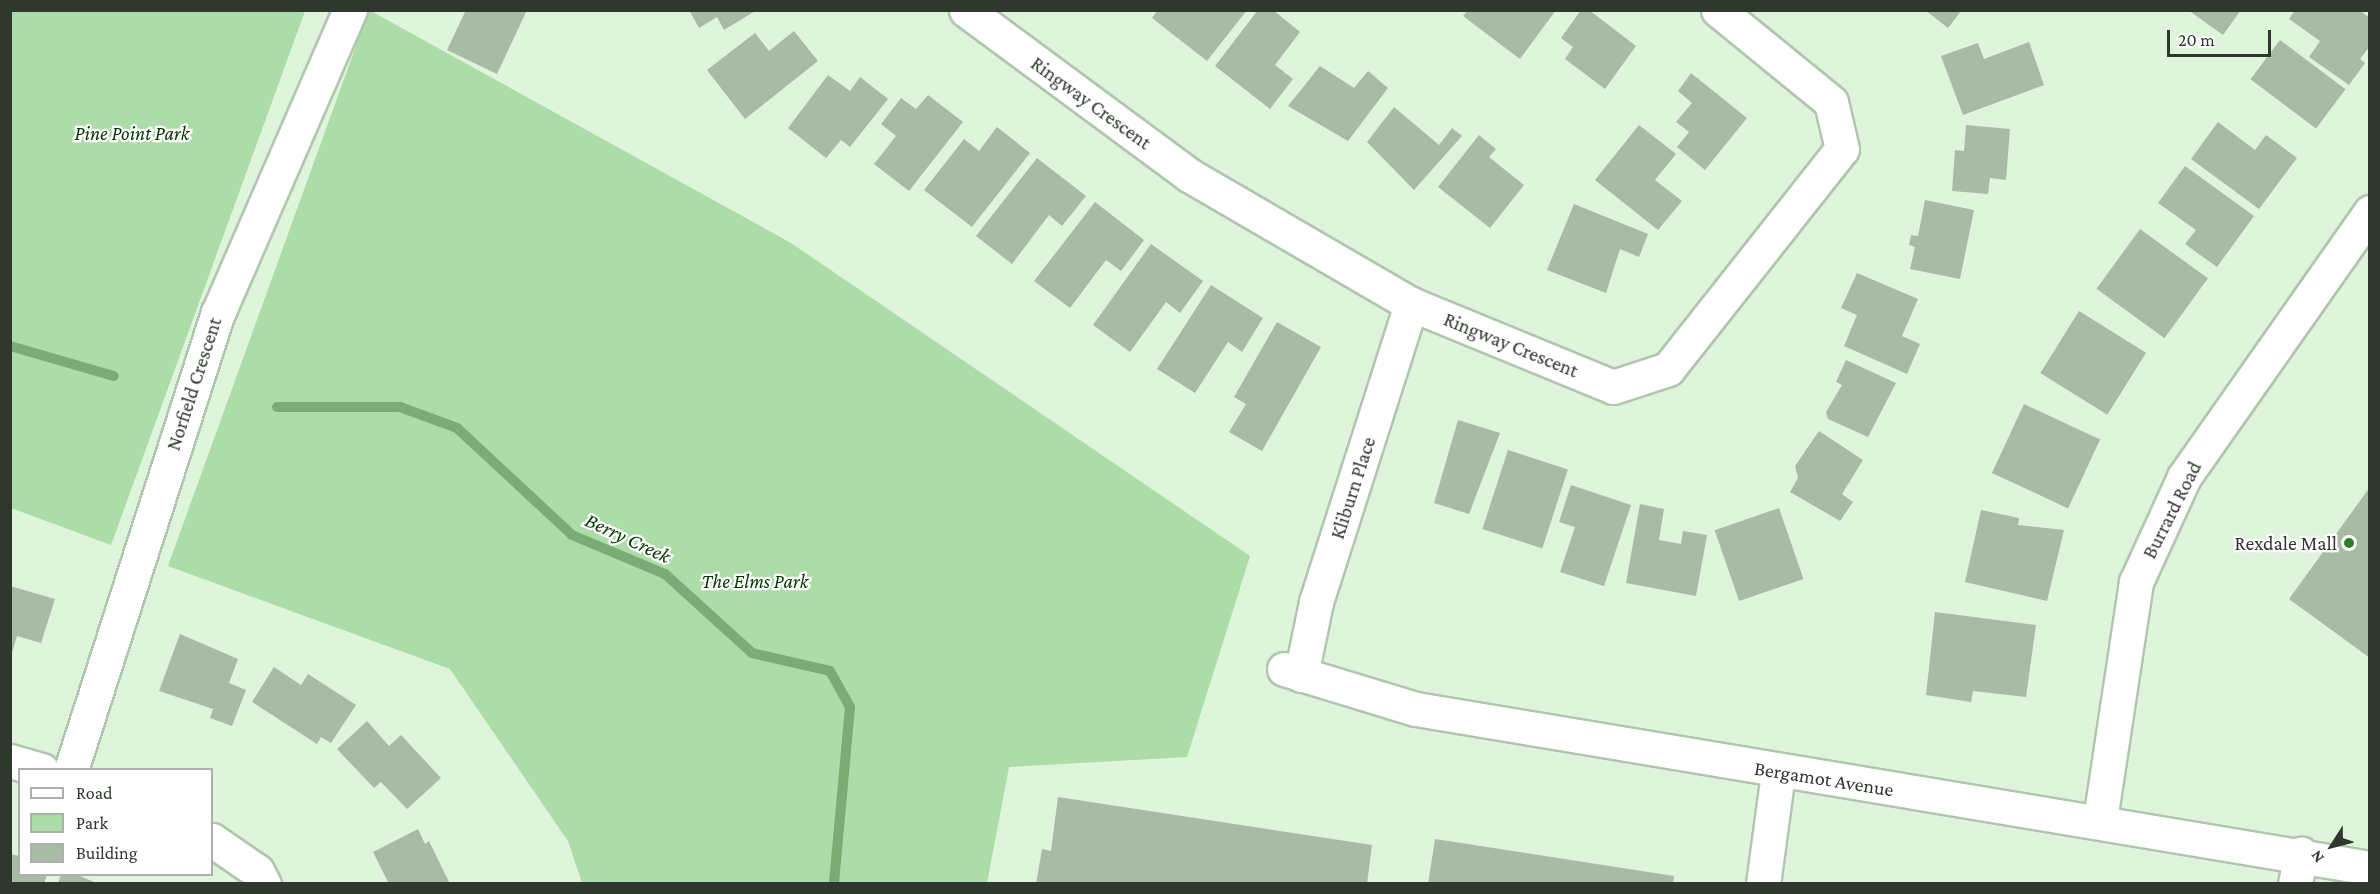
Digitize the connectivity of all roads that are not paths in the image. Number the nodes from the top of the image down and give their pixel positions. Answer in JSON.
{"nodes":[{"id":1,"x":350,"y":10,"type":"edge"},
{"id":2,"x":966,"y":10,"type":"edge"},
{"id":3,"x":1718,"y":10,"type":"edge"},
{"id":4,"x":2370,"y":212,"type":"edge"},
{"id":5,"x":1411,"y":304,"type":"junction"},
{"id":6,"x":1293,"y":672,"type":"joint"},
{"id":7,"x":10,"y":761,"type":"edge"},
{"id":8,"x":35,"y":768,"type":"edge"},
{"id":9,"x":72,"y":768,"type":"edge"},
{"id":10,"x":1778,"y":773,"type":"junction"},
{"id":11,"x":2100,"y":820,"type":"junction"},
{"id":12,"x":213,"y":841,"type":"edge"},
{"id":13,"x":2370,"y":868,"type":"edge"},
{"id":14,"x":2311,"y":870,"type":"edge"},
{"id":15,"x":264,"y":884,"type":"edge"},
{"id":16,"x":1763,"y":884,"type":"edge"}],
"edges":[{"from":1,"to":9,"type":"street","name":"Norfield Crescent"},
{"from":2,"to":5,"type":"street","name":"Ringway Crescent"},
{"from":3,"to":5,"type":"street","name":"Ringway Crescent"},
{"from":4,"to":11,"type":"street","name":"Burrard Road"},
{"from":5,"to":6,"type":"street","name":"Kliburn Place"},
{"from":6,"to":10,"type":"street","name":"Bergamot Avenue"},
{"from":7,"to":8,"type":"street"},
{"from":10,"to":11,"type":"street","name":"Bergamot Avenue"},
{"from":10,"to":16,"type":"street"},
{"from":11,"to":14,"type":"street","name":"Bergamot Avenue"},
{"from":12,"to":15,"type":"street"},
{"from":13,"to":14,"type":"street","name":"Bergamot Avenue"}]}
